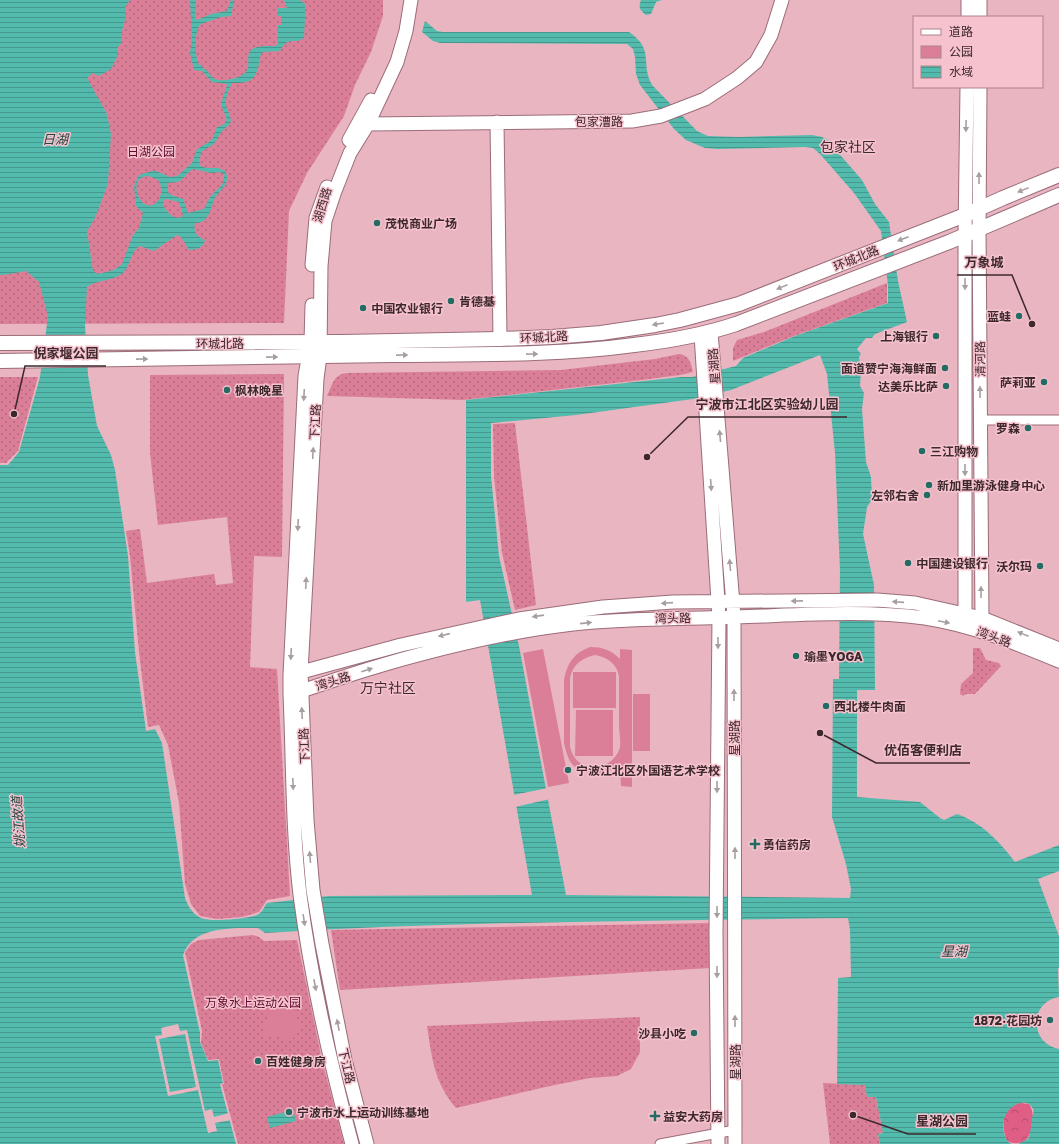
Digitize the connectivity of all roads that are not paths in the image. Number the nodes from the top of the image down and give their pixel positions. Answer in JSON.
{"nodes":[{"id":1,"x":411,"y":0,"type":"edge"},
{"id":2,"x":782,"y":0,"type":"edge"},
{"id":3,"x":968,"y":0,"type":"edge"},
{"id":4,"x":980,"y":0,"type":"edge"},
{"id":5,"x":968,"y":16,"type":"edge"},
{"id":6,"x":980,"y":16,"type":"edge"},
{"id":7,"x":967,"y":88,"type":"edge"},
{"id":8,"x":980,"y":88,"type":"edge"},
{"id":9,"x":364,"y":122,"type":"junction"},
{"id":10,"x":497,"y":122,"type":"junction"},
{"id":11,"x":1059,"y":175,"type":"edge"},
{"id":12,"x":1059,"y":195,"type":"edge"},
{"id":13,"x":979,"y":209,"type":"junction"},
{"id":14,"x":965,"y":215,"type":"junction"},
{"id":15,"x":978,"y":229,"type":"junction"},
{"id":16,"x":965,"y":235,"type":"junction"},
{"id":17,"x":706,"y":333,"type":"junction"},
{"id":18,"x":500,"y":339,"type":"junction"},
{"id":19,"x":0,"y":343,"type":"edge"},
{"id":20,"x":315,"y":349,"type":"junction"},
{"id":21,"x":0,"y":361,"type":"edge"},
{"id":22,"x":980,"y":420,"type":"junction"},
{"id":23,"x":1059,"y":420,"type":"edge"},
{"id":24,"x":718,"y":601,"type":"junction"},
{"id":25,"x":733,"y":601,"type":"junction"},
{"id":26,"x":719,"y":617,"type":"junction"},
{"id":27,"x":734,"y":617,"type":"junction"},
{"id":28,"x":964,"y":620,"type":"junction"},
{"id":29,"x":980,"y":624,"type":"junction"},
{"id":30,"x":1059,"y":649,"type":"edge"},
{"id":31,"x":1059,"y":661,"type":"edge"},
{"id":32,"x":296,"y":674,"type":"junction"},
{"id":33,"x":296,"y":693,"type":"junction"},
{"id":34,"x":735,"y":1098,"type":"junction"},
{"id":35,"x":717,"y":1099,"type":"junction"},
{"id":36,"x":735,"y":1130,"type":"junction"},
{"id":37,"x":718,"y":1139,"type":"edge"},
{"id":38,"x":352,"y":1144,"type":"edge"},
{"id":39,"x":367,"y":1144,"type":"edge"},
{"id":40,"x":660,"y":1144,"type":"edge"},
{"id":41,"x":735,"y":1144,"type":"edge"}],
"edges":[{"from":1,"to":9,"type":"main road","name":"湖西路"},
{"from":2,"to":10,"type":"main road","name":"包家漕路"},
{"from":3,"to":5,"type":"main road"},
{"from":4,"to":6,"type":"main road"},
{"from":7,"to":14,"type":"main road","name":"清河路","one_way":true},
{"from":13,"to":8,"type":"main road","name":"清河路","one_way":true},
{"from":9,"to":10,"type":"main road","name":"包家漕路"},
{"from":9,"to":20,"type":"main road","name":"湖西路"},
{"from":10,"to":18,"type":"main road"},
{"from":11,"to":13,"type":"main road","name":"环城北路","one_way":true},
{"from":12,"to":15,"type":"main road","name":"环城北路"},
{"from":13,"to":14,"type":"main road","name":"环城北路"},
{"from":13,"to":15,"type":"main road","name":"清河路"},
{"from":14,"to":16,"type":"main road","name":"清河路"},
{"from":14,"to":18,"type":"main road","name":"环城北路","one_way":true},
{"from":15,"to":16,"type":"main road","name":"环城北路"},
{"from":22,"to":15,"type":"main road","name":"清河路","one_way":true},
{"from":16,"to":17,"type":"main road","name":"环城北路"},
{"from":16,"to":28,"type":"main road","name":"清河路","one_way":true},
{"from":20,"to":17,"type":"main road","name":"环城北路","one_way":true},
{"from":17,"to":24,"type":"main road","name":"星湖路","one_way":true},
{"from":25,"to":17,"type":"main road","name":"星湖路","one_way":true},
{"from":18,"to":20,"type":"main road","name":"环城北路"},
{"from":19,"to":20,"type":"main road","name":"环城北路"},
{"from":21,"to":20,"type":"main road","name":"环城北路","one_way":true},
{"from":20,"to":32,"type":"main road","name":"下江路"},
{"from":22,"to":23,"type":"street"},
{"from":29,"to":22,"type":"main road","name":"清河路","one_way":true},
{"from":24,"to":25,"type":"main road","name":"湾头路"},
{"from":24,"to":26,"type":"main road","name":"星湖路"},
{"from":24,"to":32,"type":"main road","name":"湾头路","one_way":true},
{"from":25,"to":27,"type":"main road","name":"星湖路"},
{"from":28,"to":25,"type":"main road","name":"湾头路","one_way":true},
{"from":26,"to":27,"type":"main road","name":"湾头路"},
{"from":33,"to":26,"type":"main road","name":"湾头路","one_way":true},
{"from":26,"to":35,"type":"main road","name":"星湖路","one_way":true},
{"from":27,"to":28,"type":"main road","name":"湾头路","one_way":true},
{"from":34,"to":27,"type":"main road","name":"星湖路","one_way":true},
{"from":28,"to":29,"type":"main road","name":"湾头路"},
{"from":30,"to":29,"type":"main road","name":"湾头路","one_way":true},
{"from":29,"to":31,"type":"main road","name":"湾头路"},
{"from":32,"to":33,"type":"main road","name":"下江路"},
{"from":33,"to":38,"type":"main road","name":"下江路","one_way":true},
{"from":39,"to":33,"type":"main road","name":"下江路","one_way":true},
{"from":34,"to":35,"type":"main road"},
{"from":34,"to":36,"type":"main road","name":"星湖路"},
{"from":35,"to":37,"type":"main road","name":"星湖路"},
{"from":36,"to":37,"type":"street"},
{"from":36,"to":41,"type":"main road","name":"星湖路"},
{"from":37,"to":40,"type":"street"}]}
